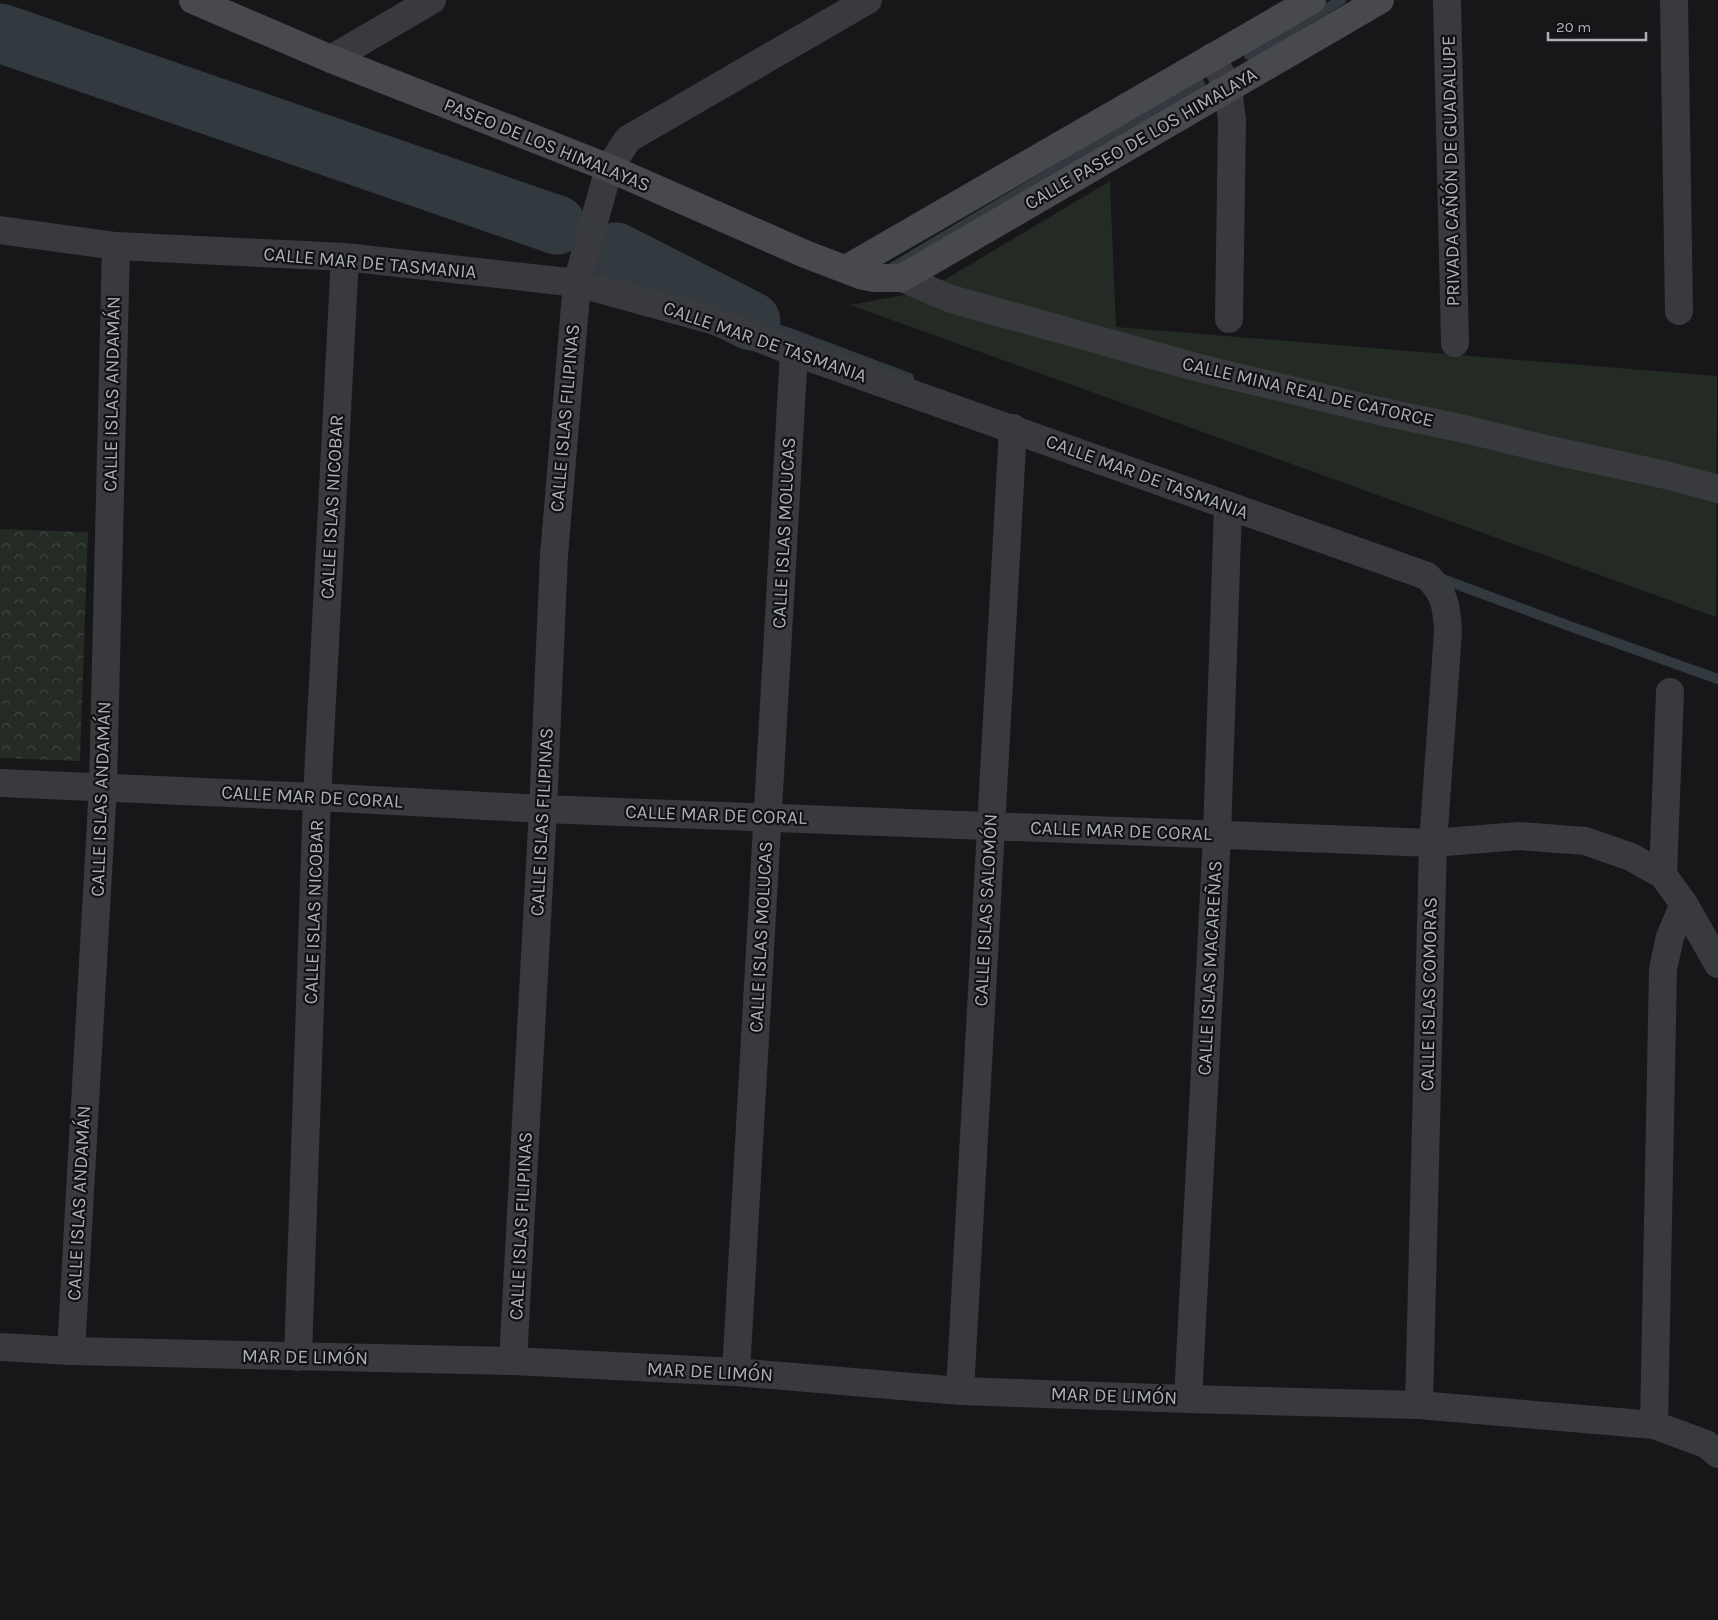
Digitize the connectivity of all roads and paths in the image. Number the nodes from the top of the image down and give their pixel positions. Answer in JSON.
{"nodes":[{"id":1,"x":193,"y":0,"type":"edge"},
{"id":2,"x":432,"y":0,"type":"edge"},
{"id":3,"x":868,"y":0,"type":"edge"},
{"id":4,"x":1312,"y":0,"type":"edge"},
{"id":5,"x":1380,"y":0,"type":"edge"},
{"id":6,"x":1447,"y":0,"type":"edge"},
{"id":7,"x":1674,"y":0,"type":"edge"},
{"id":8,"x":1212,"y":57,"type":"junction"},
{"id":9,"x":332,"y":59,"type":"junction"},
{"id":10,"x":1228,"y":88,"type":"junction"},
{"id":11,"x":609,"y":168,"type":"junction"},
{"id":12,"x":0,"y":230,"type":"edge"},
{"id":13,"x":116,"y":246,"type":"junction"},
{"id":14,"x":345,"y":257,"type":"junction"},
{"id":15,"x":846,"y":269,"type":"junction"},
{"id":16,"x":902,"y":278,"type":"junction"},
{"id":17,"x":577,"y":283,"type":"junction"},
{"id":18,"x":1679,"y":312,"type":"dead end"},
{"id":19,"x":1229,"y":319,"type":"dead end"},
{"id":20,"x":1455,"y":343,"type":"dead end"},
{"id":21,"x":794,"y":352,"type":"junction"},
{"id":22,"x":1013,"y":428,"type":"junction"},
{"id":23,"x":1718,"y":488,"type":"edge"},
{"id":24,"x":1228,"y":506,"type":"junction"},
{"id":25,"x":1438,"y":586,"type":"joint"},
{"id":26,"x":1670,"y":692,"type":"dead end"},
{"id":27,"x":0,"y":783,"type":"edge"},
{"id":28,"x":103,"y":786,"type":"junction"},
{"id":29,"x":318,"y":797,"type":"junction"},
{"id":30,"x":543,"y":809,"type":"junction"},
{"id":31,"x":768,"y":817,"type":"junction"},
{"id":32,"x":990,"y":826,"type":"junction"},
{"id":33,"x":1217,"y":835,"type":"junction"},
{"id":34,"x":1433,"y":843,"type":"junction"},
{"id":35,"x":1663,"y":875,"type":"junction"},
{"id":36,"x":1684,"y":904,"type":"junction"},
{"id":37,"x":1718,"y":964,"type":"edge"},
{"id":38,"x":0,"y":1347,"type":"edge"},
{"id":39,"x":71,"y":1350,"type":"junction"},
{"id":40,"x":298,"y":1357,"type":"junction"},
{"id":41,"x":513,"y":1361,"type":"junction"},
{"id":42,"x":736,"y":1372,"type":"junction"},
{"id":43,"x":960,"y":1391,"type":"junction"},
{"id":44,"x":1188,"y":1399,"type":"junction"},
{"id":45,"x":1419,"y":1405,"type":"junction"},
{"id":46,"x":1654,"y":1425,"type":"junction"},
{"id":47,"x":1718,"y":1454,"type":"edge"}],
"edges":[{"from":1,"to":9,"type":"street","name":"PASEO DE LOS HIMALAYAS"},
{"from":2,"to":9,"type":"street"},
{"from":3,"to":11,"type":"street","name":"CALLE ISLAS FILIPINAS"},
{"from":4,"to":8,"type":"street","name":"CALLE PASEO DE LOS HIMALAYA"},
{"from":5,"to":10,"type":"street","name":"CALLE PASEO DE LOS HIMALAYA"},
{"from":6,"to":20,"type":"street","name":"PRIVADA CAÑÓN DE GUADALUPE"},
{"from":7,"to":18,"type":"street"},
{"from":8,"to":10,"type":"street"},
{"from":8,"to":15,"type":"street","name":"CALLE PASEO DE LOS HIMALAYA"},
{"from":9,"to":11,"type":"street","name":"PASEO DE LOS HIMALAYAS"},
{"from":10,"to":16,"type":"street","name":"CALLE PASEO DE LOS HIMALAYA"},
{"from":10,"to":19,"type":"street"},
{"from":11,"to":15,"type":"street","name":"PASEO DE LOS HIMALAYAS"},
{"from":11,"to":17,"type":"street","name":"CALLE ISLAS FILIPINAS"},
{"from":12,"to":13,"type":"street","name":"CALLE MAR DE TASMANIA"},
{"from":13,"to":14,"type":"street","name":"CALLE MAR DE TASMANIA"},
{"from":13,"to":28,"type":"street","name":"CALLE ISLAS ANDAMÁN"},
{"from":14,"to":17,"type":"street","name":"CALLE MAR DE TASMANIA"},
{"from":14,"to":29,"type":"street","name":"CALLE ISLAS NICOBAR"},
{"from":15,"to":16,"type":"street","name":"PASEO DE LOS HIMALAYAS"},
{"from":16,"to":23,"type":"street","name":"CALLE MINA REAL DE CATORCE"},
{"from":17,"to":21,"type":"street","name":"CALLE MAR DE TASMANIA"},
{"from":17,"to":30,"type":"street","name":"CALLE ISLAS FILIPINAS"},
{"from":21,"to":22,"type":"street","name":"CALLE MAR DE TASMANIA"},
{"from":21,"to":31,"type":"street","name":"CALLE ISLAS MOLUCAS"},
{"from":22,"to":24,"type":"street","name":"CALLE MAR DE TASMANIA"},
{"from":22,"to":32,"type":"street","name":"CALLE ISLAS SALOMÓN"},
{"from":24,"to":25,"type":"street","name":"CALLE MAR DE TASMANIA"},
{"from":24,"to":33,"type":"street","name":"CALLE ISLAS MACAREÑAS"},
{"from":25,"to":34,"type":"street","name":"CALLE ISLAS COMORAS"},
{"from":26,"to":35,"type":"street"},
{"from":27,"to":28,"type":"street","name":"CALLE MAR DE CORAL"},
{"from":28,"to":29,"type":"street","name":"CALLE MAR DE CORAL"},
{"from":28,"to":39,"type":"street","name":"CALLE ISLAS ANDAMÁN"},
{"from":29,"to":30,"type":"street","name":"CALLE MAR DE CORAL"},
{"from":29,"to":40,"type":"street","name":"CALLE ISLAS NICOBAR"},
{"from":30,"to":31,"type":"street","name":"CALLE MAR DE CORAL"},
{"from":30,"to":41,"type":"street","name":"CALLE ISLAS FILIPINAS"},
{"from":31,"to":32,"type":"street","name":"CALLE MAR DE CORAL"},
{"from":31,"to":42,"type":"street","name":"CALLE ISLAS MOLUCAS"},
{"from":32,"to":33,"type":"street","name":"CALLE MAR DE CORAL"},
{"from":32,"to":43,"type":"street","name":"CALLE ISLAS SALOMÓN"},
{"from":33,"to":34,"type":"street","name":"CALLE MAR DE CORAL"},
{"from":33,"to":44,"type":"street","name":"CALLE ISLAS MACAREÑAS"},
{"from":34,"to":35,"type":"street","name":"CALLE MAR DE CORAL"},
{"from":34,"to":45,"type":"street","name":"CALLE ISLAS COMORAS"},
{"from":35,"to":36,"type":"street"},
{"from":36,"to":37,"type":"street"},
{"from":36,"to":46,"type":"street"},
{"from":38,"to":39,"type":"street","name":"MAR DE LIMÓN"},
{"from":39,"to":40,"type":"street","name":"MAR DE LIMÓN"},
{"from":40,"to":41,"type":"street","name":"MAR DE LIMÓN"},
{"from":41,"to":42,"type":"street","name":"MAR DE LIMÓN"},
{"from":42,"to":43,"type":"street","name":"MAR DE LIMÓN"},
{"from":43,"to":44,"type":"street","name":"MAR DE LIMÓN"},
{"from":44,"to":45,"type":"street","name":"MAR DE LIMÓN"},
{"from":45,"to":46,"type":"street","name":"MAR DE LIMÓN"},
{"from":46,"to":47,"type":"street","name":"MAR DE LIMÓN"}]}
